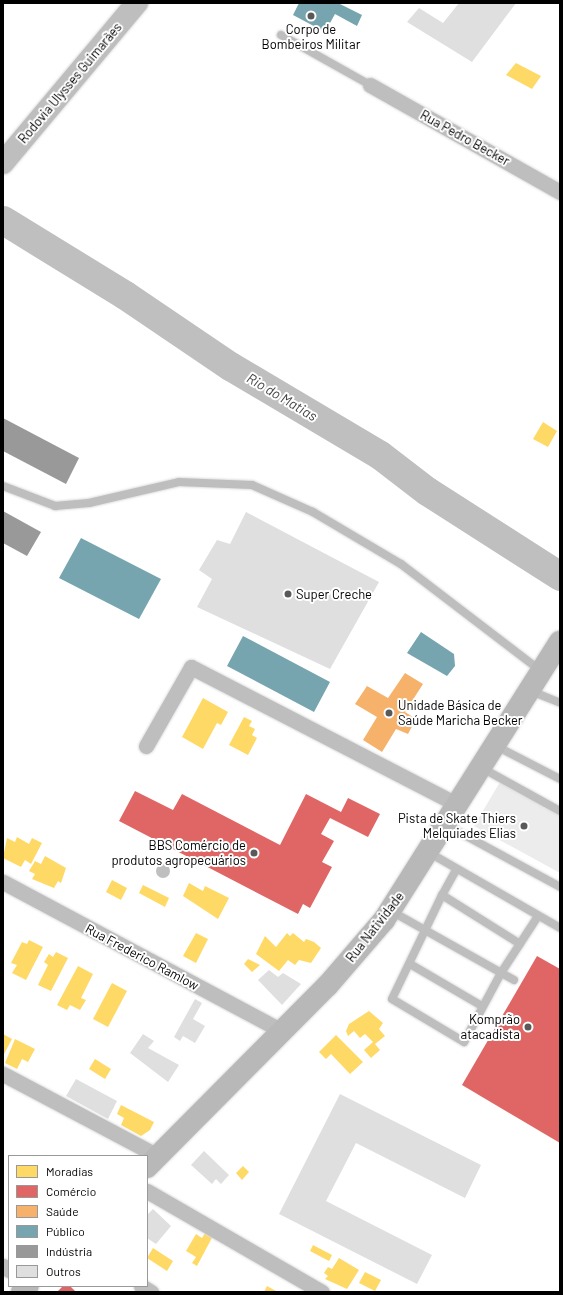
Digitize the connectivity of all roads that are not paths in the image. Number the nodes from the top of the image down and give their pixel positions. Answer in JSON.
{"nodes":[{"id":1,"x":137,"y":3,"type":"edge"},
{"id":2,"x":281,"y":35,"type":"dead end"},
{"id":3,"x":370,"y":85,"type":"joint"},
{"id":4,"x":3,"y":163,"type":"edge"},
{"id":5,"x":560,"y":192,"type":"edge"},
{"id":6,"x":3,"y":486,"type":"edge"},
{"id":7,"x":558,"y":646,"type":"edge"},
{"id":8,"x":542,"y":672,"type":"junction"},
{"id":9,"x":530,"y":690,"type":"junction"},
{"id":10,"x":560,"y":702,"type":"edge"},
{"id":11,"x":146,"y":746,"type":"dead end"},
{"id":12,"x":495,"y":746,"type":"junction"},
{"id":13,"x":482,"y":768,"type":"junction"},
{"id":14,"x":560,"y":779,"type":"edge"},
{"id":15,"x":458,"y":805,"type":"junction"},
{"id":16,"x":560,"y":811,"type":"edge"},
{"id":17,"x":445,"y":825,"type":"junction"},
{"id":18,"x":428,"y":852,"type":"junction"},
{"id":19,"x":456,"y":870,"type":"junction"},
{"id":20,"x":3,"y":882,"type":"edge"},
{"id":21,"x":560,"y":887,"type":"edge"},
{"id":22,"x":442,"y":895,"type":"junction"},
{"id":23,"x":390,"y":911,"type":"junction"},
{"id":24,"x":538,"y":916,"type":"junction"},
{"id":25,"x":560,"y":928,"type":"edge"},
{"id":26,"x":425,"y":931,"type":"junction"},
{"id":27,"x":520,"y":944,"type":"junction"},
{"id":28,"x":410,"y":964,"type":"junction"},
{"id":29,"x":501,"y":973,"type":"junction"},
{"id":30,"x":514,"y":980,"type":"dead end"},
{"id":31,"x":482,"y":1006,"type":"junction"},
{"id":32,"x":282,"y":1031,"type":"junction"},
{"id":33,"x":3,"y":1074,"type":"edge"},
{"id":34,"x":142,"y":1155,"type":"edge"},
{"id":35,"x":152,"y":1161,"type":"edge"},
{"id":36,"x":148,"y":1192,"type":"edge"},
{"id":37,"x":142,"y":1287,"type":"edge"},
{"id":38,"x":151,"y":1292,"type":"edge"},
{"id":39,"x":322,"y":1292,"type":"edge"}],
"edges":[{"from":1,"to":4,"type":"highway","name":"Rodovia Ulysses Guimarães"},
{"from":2,"to":3,"type":"lane"},
{"from":3,"to":5,"type":"street","name":"Rua Pedro Becker"},
{"from":6,"to":8,"type":"lane"},
{"from":7,"to":8,"type":"main road","name":"Rua Natividade"},
{"from":8,"to":9,"type":"main road","name":"Rua Natividade"},
{"from":9,"to":10,"type":"lane"},
{"from":9,"to":12,"type":"main road","name":"Rua Natividade"},
{"from":11,"to":15,"type":"street"},
{"from":12,"to":13,"type":"main road","name":"Rua Natividade"},
{"from":12,"to":14,"type":"lane"},
{"from":13,"to":15,"type":"main road","name":"Rua Natividade"},
{"from":13,"to":16,"type":"lane"},
{"from":15,"to":17,"type":"main road","name":"Rua Natividade"},
{"from":17,"to":18,"type":"main road","name":"Rua Natividade"},
{"from":17,"to":21,"type":"lane"},
{"from":18,"to":19,"type":"lane"},
{"from":18,"to":23,"type":"main road","name":"Rua Natividade"},
{"from":19,"to":22,"type":"lane"},
{"from":19,"to":24,"type":"lane"},
{"from":20,"to":32,"type":"street","name":"Rua Frederico Ramlow"},
{"from":22,"to":26,"type":"lane"},
{"from":22,"to":27,"type":"lane"},
{"from":23,"to":26,"type":"lane"},
{"from":23,"to":32,"type":"main road","name":"Rua Natividade"},
{"from":24,"to":25,"type":"lane"},
{"from":24,"to":27,"type":"lane"},
{"from":26,"to":28,"type":"lane"},
{"from":26,"to":29,"type":"lane"},
{"from":27,"to":29,"type":"lane"},
{"from":28,"to":31,"type":"lane"},
{"from":28,"to":31,"type":"lane"},
{"from":29,"to":30,"type":"lane"},
{"from":29,"to":31,"type":"lane"},
{"from":32,"to":35,"type":"main road","name":"Rua Natividade"},
{"from":33,"to":34,"type":"street"},
{"from":36,"to":39,"type":"street"},
{"from":37,"to":38,"type":"street"}]}
